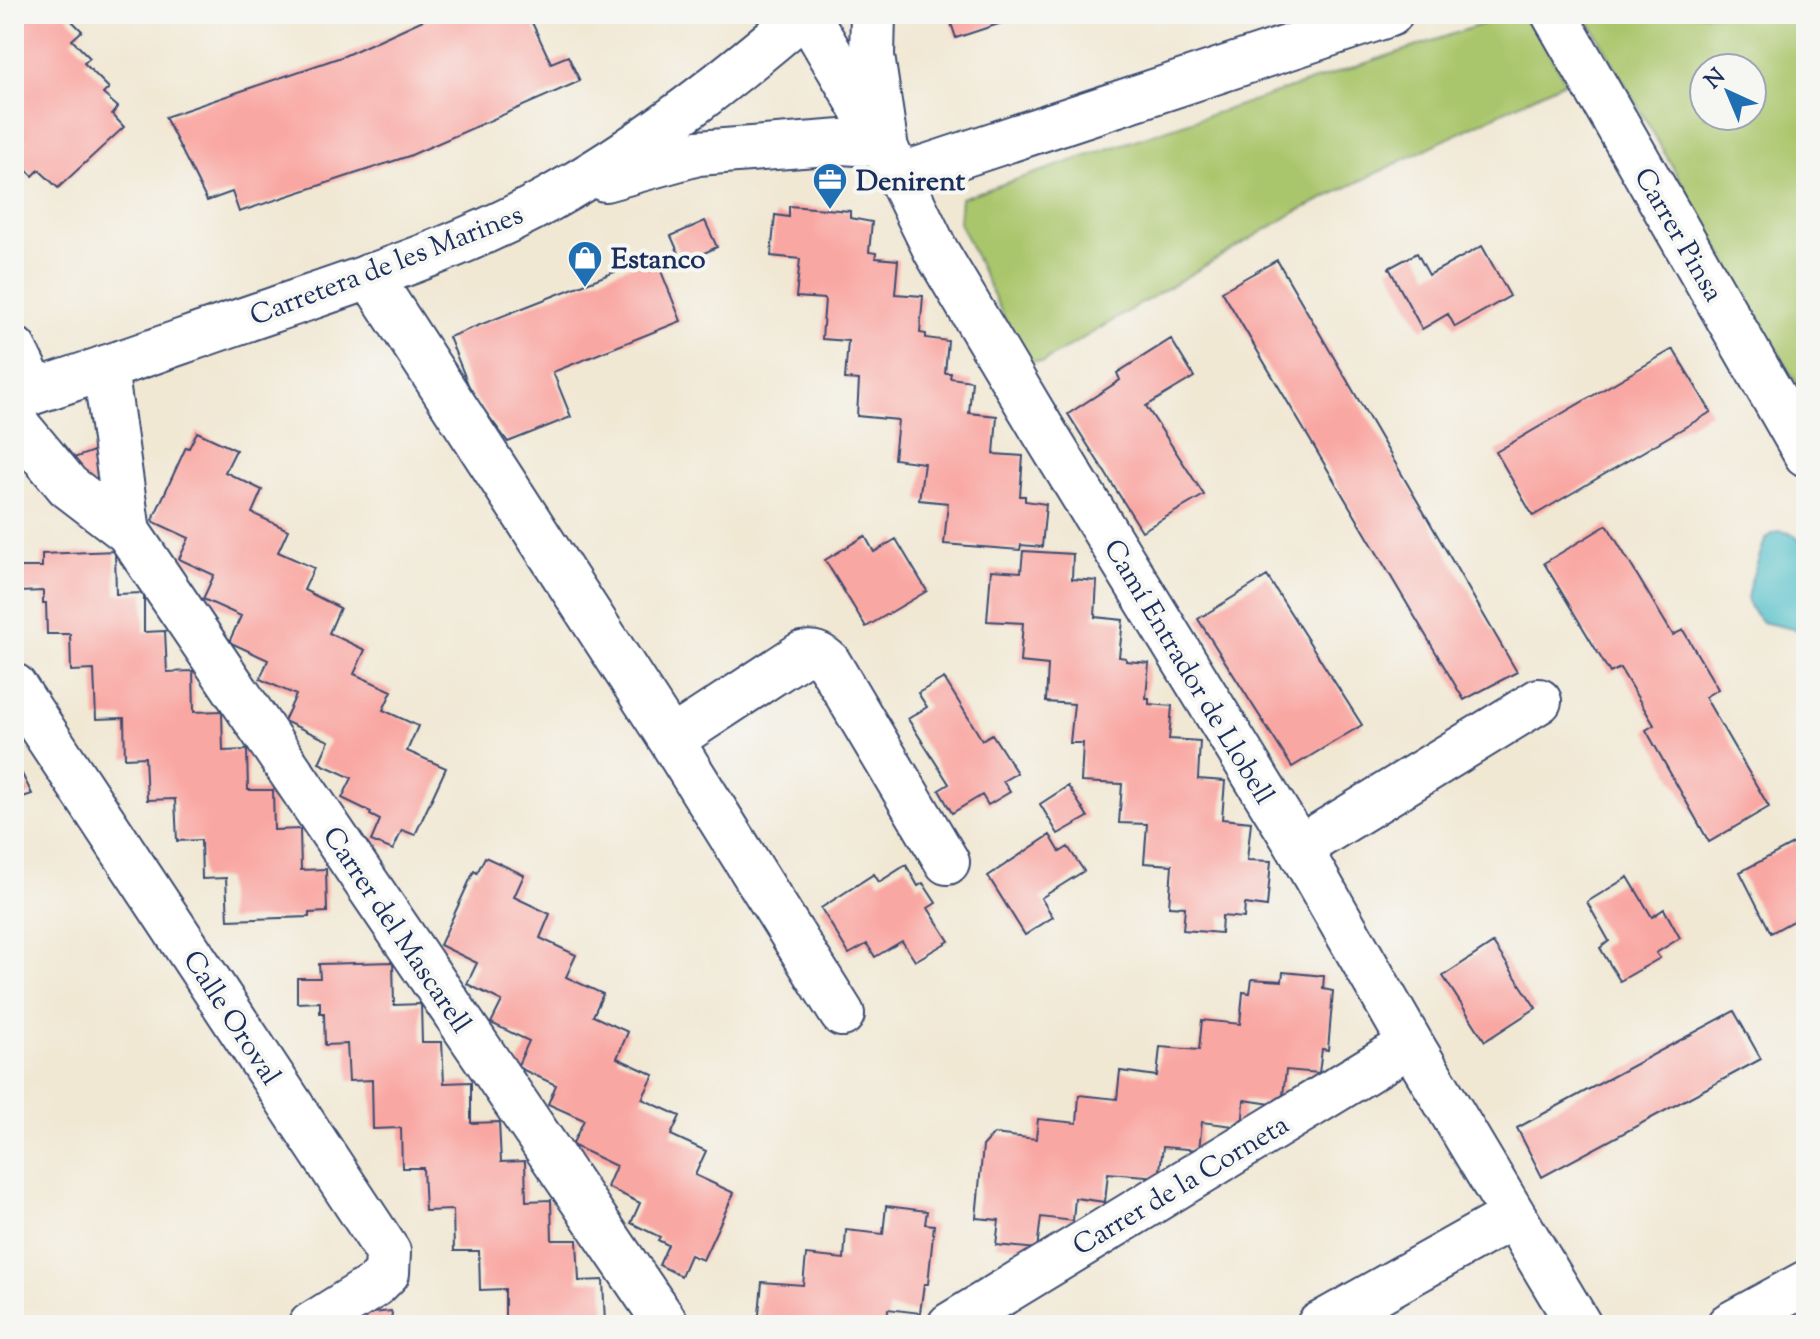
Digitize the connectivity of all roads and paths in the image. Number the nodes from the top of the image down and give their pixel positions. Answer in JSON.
{"nodes":[{"id":1,"x":806,"y":14,"type":"edge"},
{"id":2,"x":873,"y":14,"type":"edge"},
{"id":3,"x":1390,"y":14,"type":"edge"},
{"id":4,"x":1554,"y":14,"type":"edge"},
{"id":5,"x":892,"y":163,"type":"junction"},
{"id":6,"x":565,"y":191,"type":"junction"},
{"id":7,"x":370,"y":276,"type":"junction"},
{"id":8,"x":14,"y":349,"type":"edge"},
{"id":9,"x":105,"y":368,"type":"junction"},
{"id":10,"x":21,"y":403,"type":"edge"},
{"id":11,"x":1806,"y":454,"type":"edge"},
{"id":12,"x":128,"y":532,"type":"junction"},
{"id":13,"x":14,"y":686,"type":"edge"},
{"id":14,"x":1539,"y":701,"type":"dead end"},
{"id":15,"x":671,"y":740,"type":"junction"},
{"id":16,"x":1299,"y":848,"type":"junction"},
{"id":17,"x":947,"y":862,"type":"dead end"},
{"id":18,"x":842,"y":1014,"type":"dead end"},
{"id":19,"x":1411,"y":1044,"type":"junction"},
{"id":20,"x":1513,"y":1216,"type":"junction"},
{"id":21,"x":1806,"y":1283,"type":"edge"},
{"id":22,"x":311,"y":1325,"type":"edge"},
{"id":23,"x":667,"y":1325,"type":"edge"},
{"id":24,"x":950,"y":1325,"type":"edge"},
{"id":25,"x":1319,"y":1325,"type":"edge"},
{"id":26,"x":1579,"y":1325,"type":"edge"},
{"id":27,"x":1729,"y":1325,"type":"edge"}],
"edges":[{"from":1,"to":5,"type":"street","name":"Camí Entrador de Llobell"},
{"from":1,"to":6,"type":"street","name":"Carretera de les Marines"},
{"from":2,"to":5,"type":"street"},
{"from":3,"to":5,"type":"street"},
{"from":4,"to":11,"type":"street","name":"Carrer Pinsa"},
{"from":5,"to":6,"type":"street"},
{"from":5,"to":16,"type":"street","name":"Camí Entrador de Llobell"},
{"from":6,"to":7,"type":"street","name":"Carretera de les Marines"},
{"from":7,"to":9,"type":"street","name":"Carretera de les Marines"},
{"from":7,"to":15,"type":"street"},
{"from":8,"to":10,"type":"street","name":"Carrer del Mascarell"},
{"from":9,"to":10,"type":"street","name":"Carretera de les Marines"},
{"from":9,"to":12,"type":"street","name":"Carrer del Mascarell"},
{"from":10,"to":12,"type":"street","name":"Carrer del Mascarell"},
{"from":12,"to":23,"type":"street","name":"Carrer del Mascarell"},
{"from":13,"to":22,"type":"street","name":"Calle Oroval"},
{"from":14,"to":16,"type":"street"},
{"from":15,"to":17,"type":"street"},
{"from":15,"to":18,"type":"street"},
{"from":16,"to":19,"type":"street","name":"Camí Entrador de Llobell"},
{"from":19,"to":20,"type":"street","name":"Camí Entrador de Llobell"},
{"from":19,"to":24,"type":"street","name":"Carrer de la Corneta"},
{"from":20,"to":25,"type":"street"},
{"from":20,"to":26,"type":"street","name":"Camí Entrador de Llobell"},
{"from":21,"to":27,"type":"street"}]}
